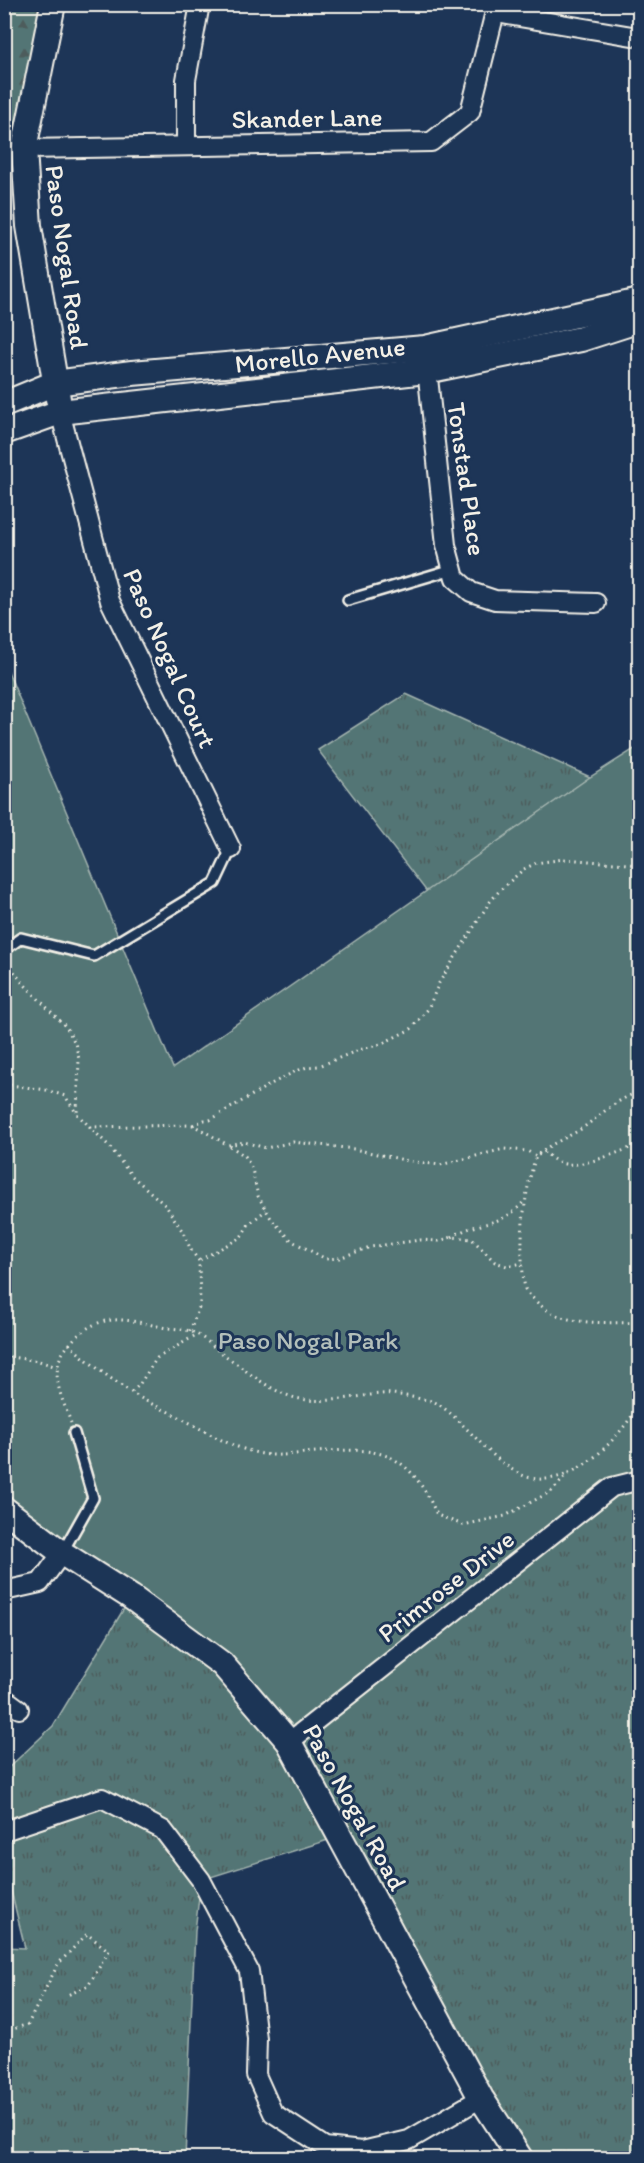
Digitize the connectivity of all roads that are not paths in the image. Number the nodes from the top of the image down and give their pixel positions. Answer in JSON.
{"nodes":[{"id":1,"x":53,"y":4,"type":"edge"},
{"id":2,"x":200,"y":4,"type":"edge"},
{"id":3,"x":497,"y":9,"type":"edge"},
{"id":4,"x":638,"y":37,"type":"edge"},
{"id":5,"x":186,"y":145,"type":"junction"},
{"id":6,"x":24,"y":149,"type":"junction"},
{"id":7,"x":639,"y":301,"type":"edge"},
{"id":8,"x":639,"y":320,"type":"edge"},
{"id":9,"x":426,"y":360,"type":"junction"},
{"id":10,"x":55,"y":383,"type":"junction"},
{"id":11,"x":4,"y":404,"type":"edge"},
{"id":12,"x":60,"y":412,"type":"junction"},
{"id":13,"x":4,"y":432,"type":"edge"},
{"id":14,"x":453,"y":569,"type":"junction"},
{"id":15,"x":348,"y":600,"type":"dead end"},
{"id":16,"x":596,"y":603,"type":"dead end"},
{"id":17,"x":231,"y":849,"type":"joint"},
{"id":18,"x":4,"y":950,"type":"edge"},
{"id":19,"x":74,"y":1433,"type":"road end"},
{"id":20,"x":639,"y":1480,"type":"edge"},
{"id":21,"x":4,"y":1509,"type":"edge"},
{"id":22,"x":62,"y":1553,"type":"junction"},
{"id":23,"x":4,"y":1591,"type":"edge"},
{"id":24,"x":4,"y":1698,"type":"edge"},
{"id":25,"x":19,"y":1709,"type":"dead end"},
{"id":26,"x":289,"y":1742,"type":"junction"},
{"id":27,"x":4,"y":1831,"type":"edge"},
{"id":28,"x":481,"y":2098,"type":"junction"},
{"id":29,"x":520,"y":2158,"type":"edge"}],
"edges":[{"from":1,"to":6,"type":"street","name":"Paso Nogal Road"},
{"from":2,"to":5,"type":"street"},
{"from":3,"to":4,"type":"street"},
{"from":3,"to":5,"type":"street","name":"Skander Lane"},
{"from":5,"to":6,"type":"street","name":"Skander Lane"},
{"from":6,"to":10,"type":"street","name":"Paso Nogal Road"},
{"from":7,"to":9,"type":"street","name":"Morello Avenue"},
{"from":8,"to":9,"type":"street","name":"Morello Avenue"},
{"from":9,"to":10,"type":"street","name":"Morello Avenue"},
{"from":9,"to":12,"type":"street","name":"Morello Avenue"},
{"from":9,"to":14,"type":"street","name":"Tonstad Place"},
{"from":10,"to":11,"type":"street","name":"Morello Avenue"},
{"from":10,"to":12,"type":"street","name":"Paso Nogal Road"},
{"from":12,"to":13,"type":"street","name":"Morello Avenue"},
{"from":12,"to":17,"type":"street","name":"Paso Nogal Court"},
{"from":14,"to":15,"type":"lane"},
{"from":14,"to":16,"type":"street","name":"Tonstad Place"},
{"from":17,"to":18,"type":"lane"},
{"from":19,"to":22,"type":"lane"},
{"from":20,"to":26,"type":"street","name":"Primrose Drive"},
{"from":21,"to":22,"type":"street","name":"Paso Nogal Road"},
{"from":22,"to":23,"type":"street"},
{"from":22,"to":26,"type":"street","name":"Paso Nogal Road"},
{"from":24,"to":25,"type":"street"},
{"from":26,"to":28,"type":"street","name":"Paso Nogal Road"},
{"from":27,"to":28,"type":"street"},
{"from":28,"to":29,"type":"street","name":"Paso Nogal Road"}]}
